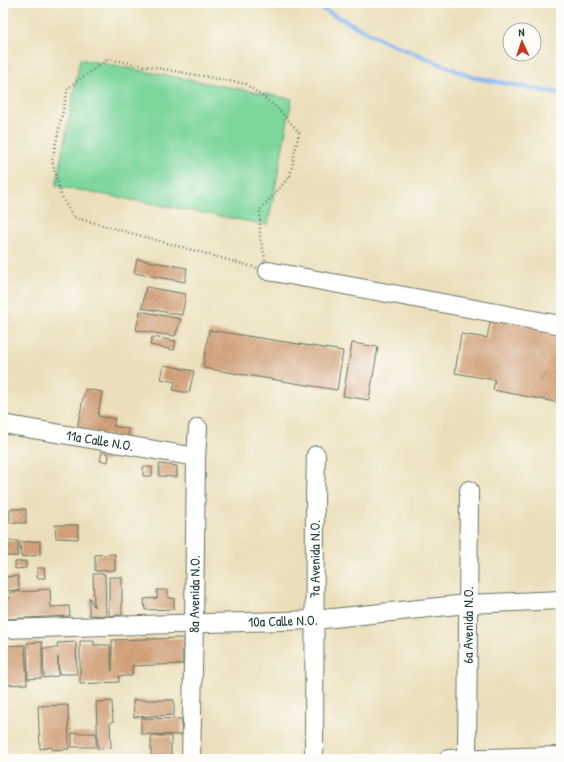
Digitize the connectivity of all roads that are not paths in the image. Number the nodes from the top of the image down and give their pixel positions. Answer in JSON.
{"nodes":[{"id":1,"x":268,"y":270,"type":"road end"},
{"id":2,"x":561,"y":324,"type":"edge"},
{"id":3,"x":3,"y":424,"type":"edge"},
{"id":4,"x":198,"y":428,"type":"dead end"},
{"id":5,"x":316,"y":456,"type":"dead end"},
{"id":6,"x":196,"y":457,"type":"junction"},
{"id":7,"x":469,"y":490,"type":"dead end"},
{"id":8,"x":561,"y":600,"type":"edge"},
{"id":9,"x":467,"y":604,"type":"junction"},
{"id":10,"x":314,"y":620,"type":"junction"},
{"id":11,"x":194,"y":624,"type":"junction"},
{"id":12,"x":3,"y":629,"type":"edge"},
{"id":13,"x":561,"y":756,"type":"edge"},
{"id":14,"x":191,"y":759,"type":"edge"},
{"id":15,"x":314,"y":759,"type":"edge"},
{"id":16,"x":448,"y":759,"type":"edge"},
{"id":17,"x":467,"y":759,"type":"edge"}],
"edges":[{"from":1,"to":2,"type":"street"},
{"from":3,"to":6,"type":"street","name":"11a Calle N.O."},
{"from":4,"to":6,"type":"street","name":"8a Avenida N.O."},
{"from":5,"to":10,"type":"street","name":"7a Avenida N.O."},
{"from":6,"to":11,"type":"street","name":"8a Avenida N.O."},
{"from":7,"to":9,"type":"street","name":"6a Avenida N.O."},
{"from":8,"to":9,"type":"street","name":"10a Calle N.O."},
{"from":9,"to":10,"type":"street","name":"10a Calle N.O."},
{"from":9,"to":17,"type":"street","name":"6a Avenida N.O."},
{"from":10,"to":11,"type":"street","name":"10a Calle N.O."},
{"from":10,"to":15,"type":"street","name":"7a Avenida N.O."},
{"from":11,"to":12,"type":"street","name":"10a Calle N.O."},
{"from":11,"to":14,"type":"street","name":"8a Avenida N.O."},
{"from":13,"to":17,"type":"street"},
{"from":16,"to":17,"type":"street"}]}
